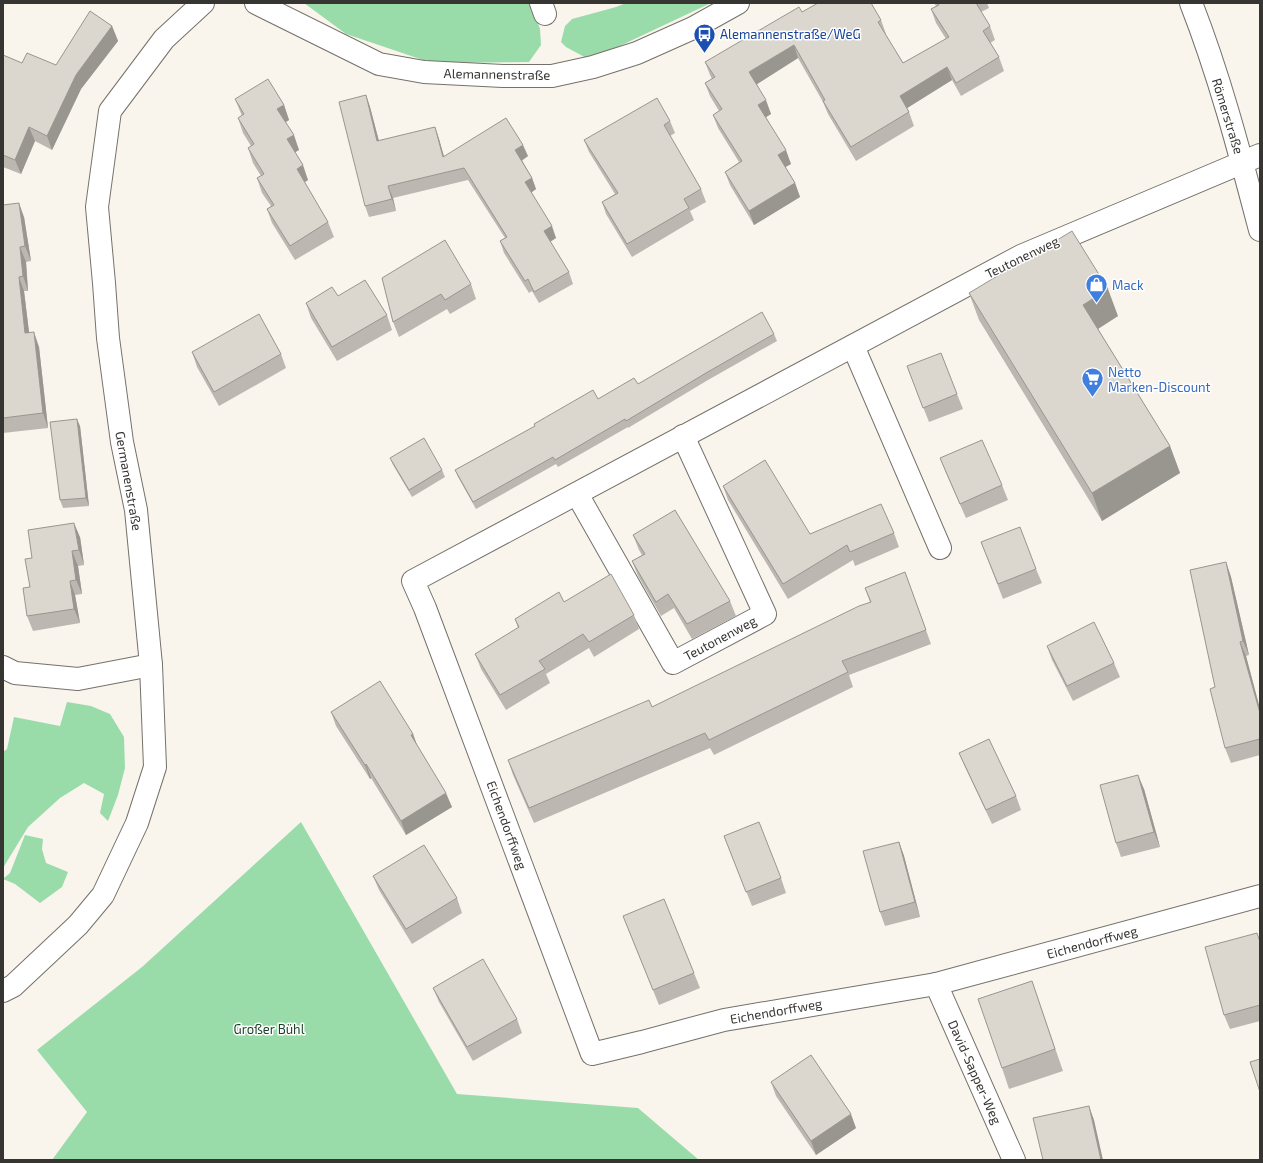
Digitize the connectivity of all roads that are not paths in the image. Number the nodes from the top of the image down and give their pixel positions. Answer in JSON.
{"nodes":[{"id":1,"x":203,"y":3,"type":"edge"},
{"id":2,"x":256,"y":3,"type":"edge"},
{"id":3,"x":738,"y":3,"type":"edge"},
{"id":4,"x":1191,"y":3,"type":"edge"},
{"id":5,"x":1251,"y":158,"type":"edge"},
{"id":6,"x":1260,"y":230,"type":"edge"},
{"id":7,"x":852,"y":346,"type":"junction"},
{"id":8,"x":683,"y":436,"type":"junction"},
{"id":9,"x":578,"y":494,"type":"junction"},
{"id":10,"x":940,"y":548,"type":"dead end"},
{"id":11,"x":151,"y":665,"type":"junction"},
{"id":12,"x":3,"y":667,"type":"edge"},
{"id":13,"x":484,"y":763,"type":"joint"},
{"id":14,"x":1260,"y":896,"type":"edge"},
{"id":15,"x":936,"y":984,"type":"junction"},
{"id":16,"x":3,"y":990,"type":"edge"},
{"id":17,"x":1014,"y":1160,"type":"edge"}],
"edges":[{"from":1,"to":11,"type":"street","name":"Germanenstraße"},
{"from":2,"to":3,"type":"street","name":"Alemannenstraße"},
{"from":4,"to":5,"type":"street","name":"Römerstraße"},
{"from":5,"to":6,"type":"street","name":"Römerstraße"},
{"from":5,"to":7,"type":"street","name":"Teutonenweg"},
{"from":7,"to":8,"type":"street","name":"Teutonenweg"},
{"from":7,"to":10,"type":"street"},
{"from":8,"to":9,"type":"street","name":"Teutonenweg"},
{"from":8,"to":9,"type":"street","name":"Teutonenweg"},
{"from":9,"to":13,"type":"street","name":"Teutonenweg"},
{"from":11,"to":12,"type":"street"},
{"from":11,"to":16,"type":"street","name":"Germanenstraße"},
{"from":13,"to":15,"type":"street","name":"Eichendorffweg"},
{"from":14,"to":15,"type":"street","name":"Eichendorffweg"},
{"from":15,"to":17,"type":"street","name":"David-Sapper-Weg"}]}
